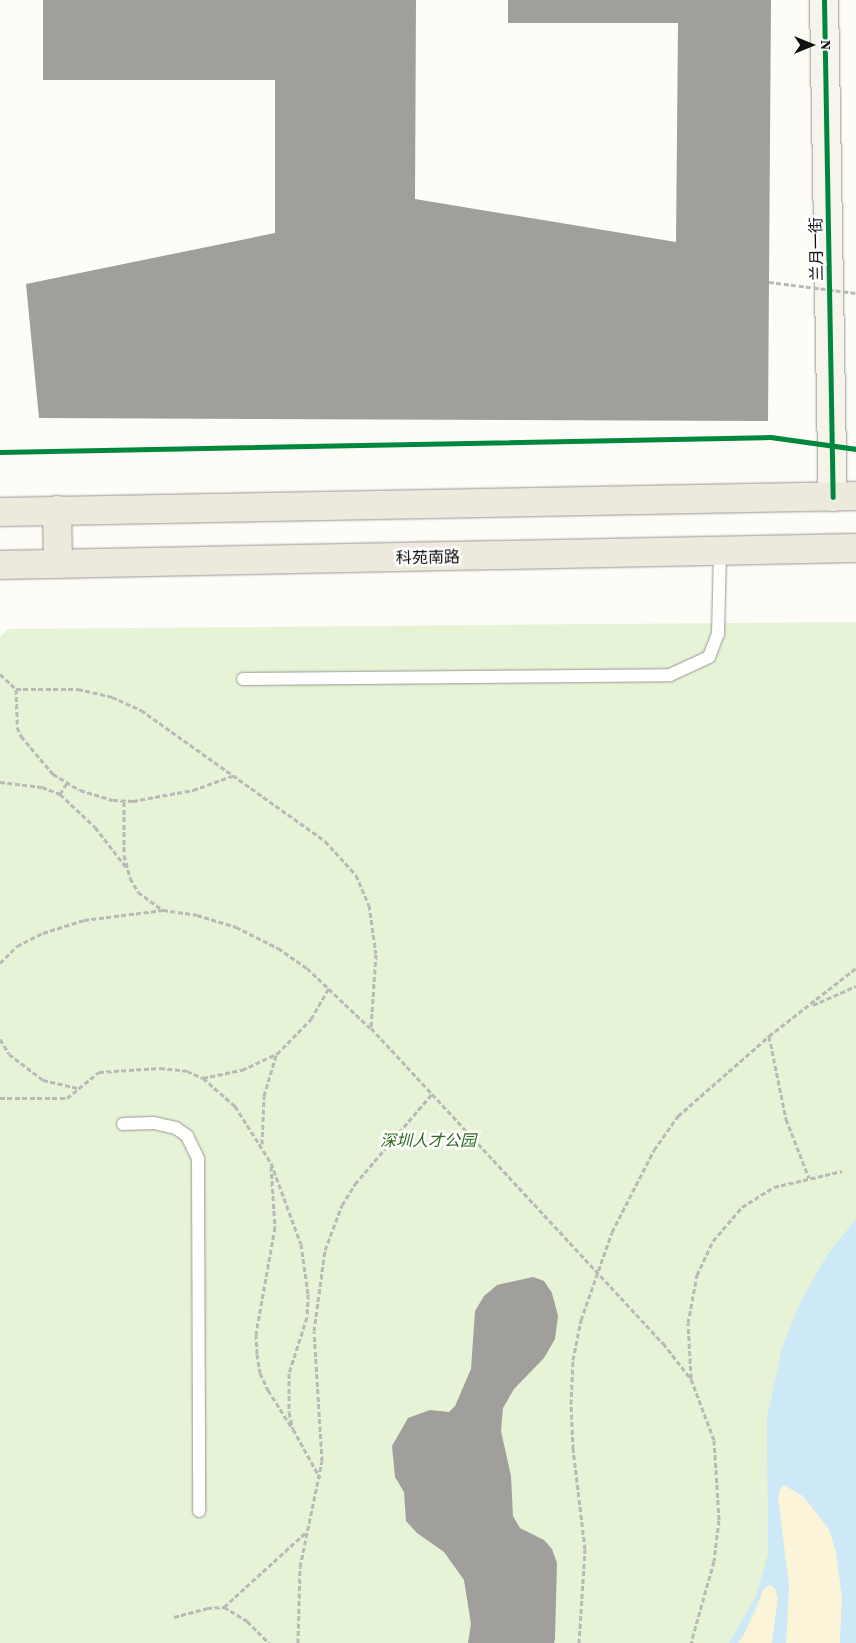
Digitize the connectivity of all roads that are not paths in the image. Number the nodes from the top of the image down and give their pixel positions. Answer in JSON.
{"nodes":[{"id":1,"x":824,"y":0,"type":"edge"},
{"id":2,"x":845,"y":497,"type":"edge"},
{"id":3,"x":5,"y":510,"type":"edge"},
{"id":4,"x":57,"y":510,"type":"junction"},
{"id":5,"x":856,"y":548,"type":"edge"},
{"id":6,"x":720,"y":551,"type":"junction"},
{"id":7,"x":58,"y":564,"type":"junction"},
{"id":8,"x":4,"y":566,"type":"edge"},
{"id":9,"x":243,"y":679,"type":"dead end"},
{"id":10,"x":123,"y":1124,"type":"dead end"},
{"id":11,"x":199,"y":1510,"type":"dead end"}],
"edges":[{"from":1,"to":2,"type":"street","name":"兰月一街"},
{"from":2,"to":4,"type":"main road"},
{"from":3,"to":4,"type":"main road"},
{"from":4,"to":7,"type":"main road"},
{"from":5,"to":6,"type":"main road","name":"科苑南路"},
{"from":6,"to":7,"type":"main road","name":"科苑南路"},
{"from":6,"to":9,"type":"lane"},
{"from":7,"to":8,"type":"main road","name":"科苑南路"},
{"from":10,"to":11,"type":"lane"}]}
